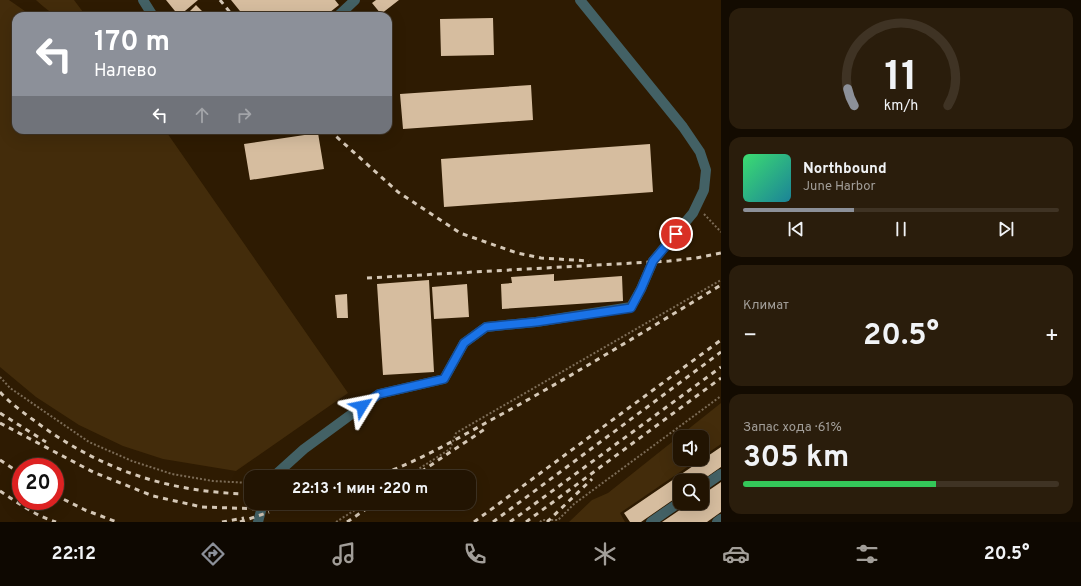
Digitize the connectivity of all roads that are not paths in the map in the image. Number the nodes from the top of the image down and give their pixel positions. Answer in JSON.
{"nodes":[{"id":1,"x":143,"y":0,"type":"edge"},
{"id":2,"x":355,"y":0,"type":"edge"},
{"id":3,"x":580,"y":0,"type":"edge"},
{"id":4,"x":150,"y":12,"type":"edge"},
{"id":5,"x":342,"y":12,"type":"edge"},
{"id":6,"x":281,"y":470,"type":"edge"},
{"id":7,"x":721,"y":474,"type":"edge"},
{"id":8,"x":709,"y":482,"type":"edge"},
{"id":9,"x":673,"y":507,"type":"edge"},
{"id":10,"x":261,"y":510,"type":"edge"},
{"id":11,"x":721,"y":519,"type":"edge"},
{"id":12,"x":258,"y":522,"type":"edge"},
{"id":13,"x":651,"y":522,"type":"edge"},
{"id":14,"x":717,"y":522,"type":"edge"}],
"edges":[{"from":1,"to":4,"type":"lane"},
{"from":2,"to":5,"type":"lane"},
{"from":3,"to":6,"type":"lane"},
{"from":7,"to":8,"type":"lane"},
{"from":9,"to":13,"type":"lane"},
{"from":10,"to":12,"type":"lane"},
{"from":11,"to":14,"type":"lane"}]}
